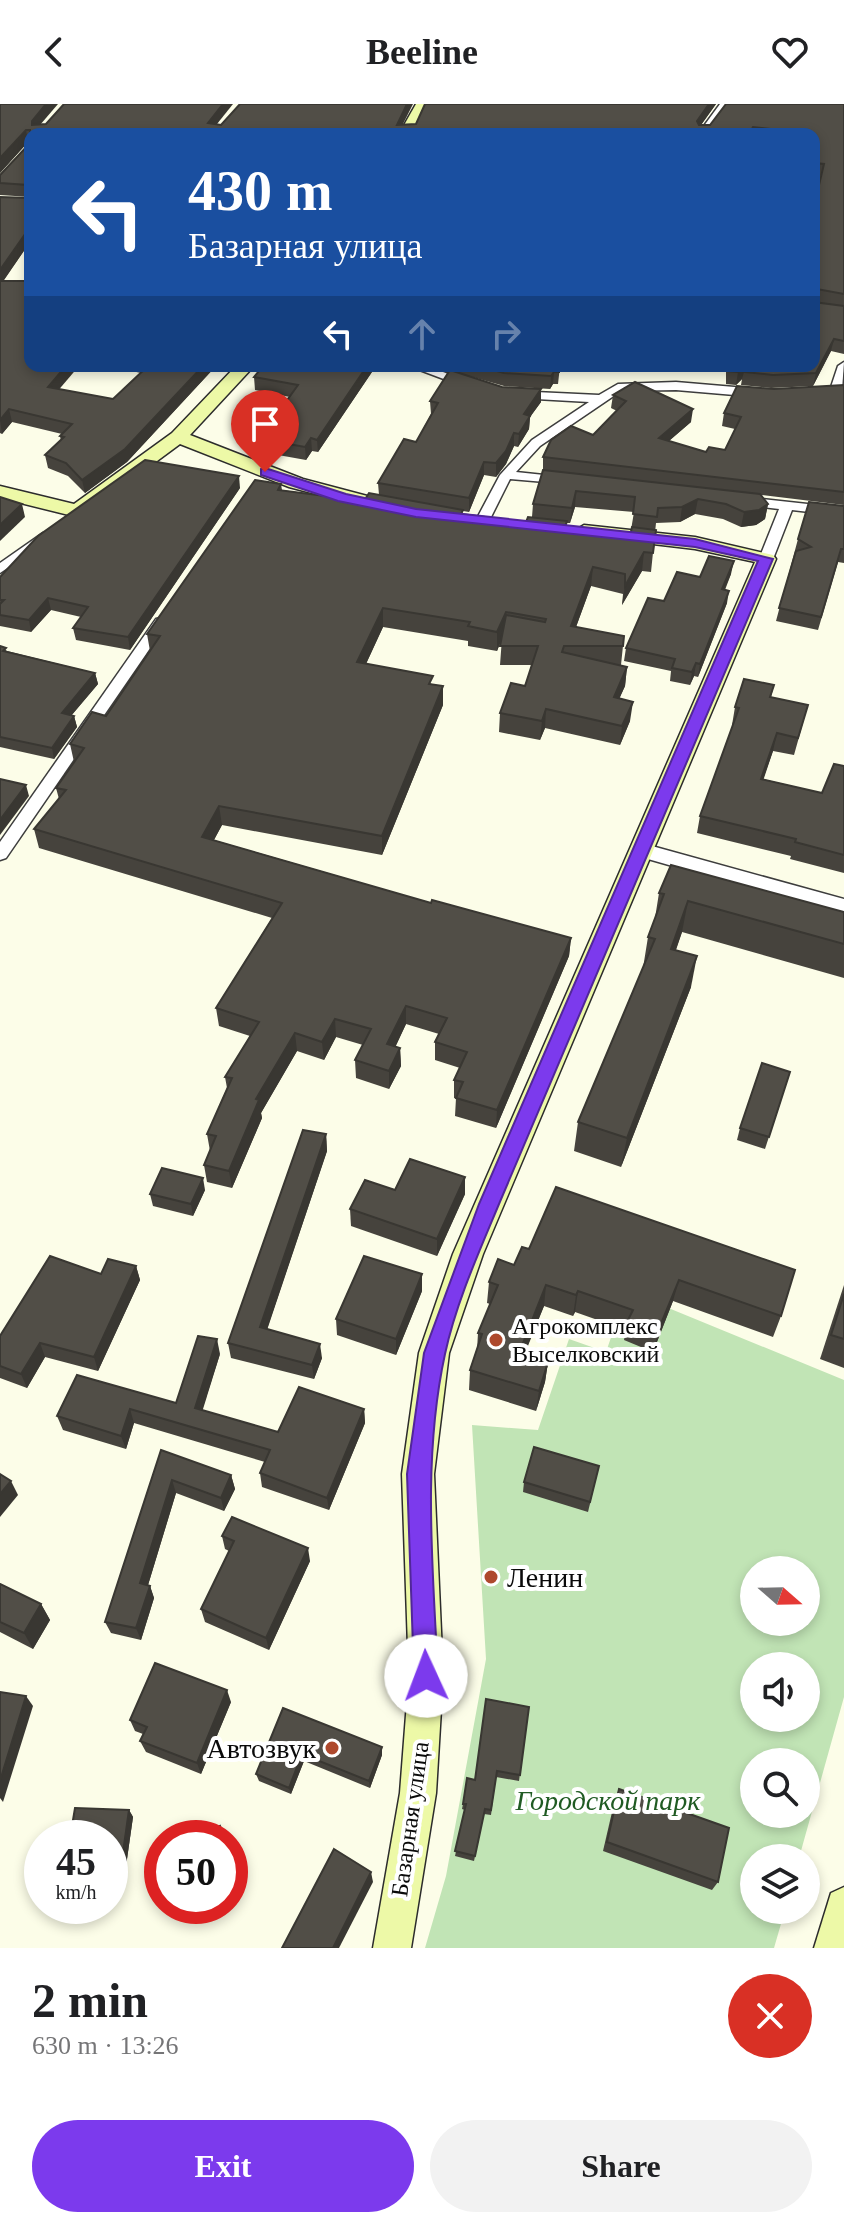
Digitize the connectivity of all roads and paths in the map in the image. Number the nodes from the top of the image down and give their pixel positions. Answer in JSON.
{"nodes":[{"id":1,"x":423,"y":104,"type":"edge"},
{"id":2,"x":725,"y":104,"type":"edge"},
{"id":3,"x":409,"y":128,"type":"edge"},
{"id":4,"x":707,"y":128,"type":"edge"},
{"id":5,"x":844,"y":366,"type":"edge"},
{"id":6,"x":239,"y":372,"type":"edge"},
{"id":7,"x":434,"y":372,"type":"edge"},
{"id":8,"x":489,"y":389,"type":"edge"},
{"id":9,"x":834,"y":390,"type":"edge"},
{"id":10,"x":502,"y":393,"type":"edge"},
{"id":11,"x":771,"y":395,"type":"edge"},
{"id":12,"x":599,"y":399,"type":"junction"},
{"id":13,"x":178,"y":437,"type":"junction"},
{"id":14,"x":506,"y":475,"type":"junction"},
{"id":15,"x":584,"y":483,"type":"edge"},
{"id":16,"x":0,"y":492,"type":"edge"},
{"id":17,"x":725,"y":499,"type":"edge"},
{"id":18,"x":787,"y":505,"type":"junction"},
{"id":19,"x":395,"y":509,"type":"edge"},
{"id":20,"x":844,"y":512,"type":"edge"},
{"id":21,"x":66,"y":519,"type":"junction"},
{"id":22,"x":483,"y":522,"type":"edge"},
{"id":23,"x":557,"y":529,"type":"edge"},
{"id":24,"x":766,"y":559,"type":"junction"},
{"id":25,"x":0,"y":569,"type":"edge"},
{"id":26,"x":168,"y":612,"type":"edge"},
{"id":27,"x":641,"y":850,"type":"junction"},
{"id":28,"x":0,"y":854,"type":"edge"},
{"id":29,"x":844,"y":907,"type":"edge"},
{"id":30,"x":844,"y":1906,"type":"edge"},
{"id":31,"x":392,"y":1948,"type":"edge"},
{"id":32,"x":833,"y":1948,"type":"edge"}],
"edges":[{"from":1,"to":3,"type":"main road"},
{"from":2,"to":4,"type":"street"},
{"from":5,"to":9,"type":"street"},
{"from":6,"to":13,"type":"main road"},
{"from":7,"to":8,"type":"street"},
{"from":10,"to":12,"type":"street"},
{"from":11,"to":12,"type":"street"},
{"from":12,"to":14,"type":"street"},
{"from":13,"to":19,"type":"main road"},
{"from":13,"to":21,"type":"main road"},
{"from":14,"to":15,"type":"street"},
{"from":14,"to":22,"type":"street"},
{"from":16,"to":21,"type":"main road"},
{"from":17,"to":18,"type":"street"},
{"from":18,"to":20,"type":"street"},
{"from":18,"to":24,"type":"street","name":"Базарная улица"},
{"from":21,"to":25,"type":"street"},
{"from":23,"to":24,"type":"main road"},
{"from":24,"to":27,"type":"main road","name":"Базарная улица"},
{"from":26,"to":28,"type":"street"},
{"from":27,"to":29,"type":"street"},
{"from":27,"to":31,"type":"main road","name":"Базарная улица"},
{"from":30,"to":32,"type":"main road"}]}
